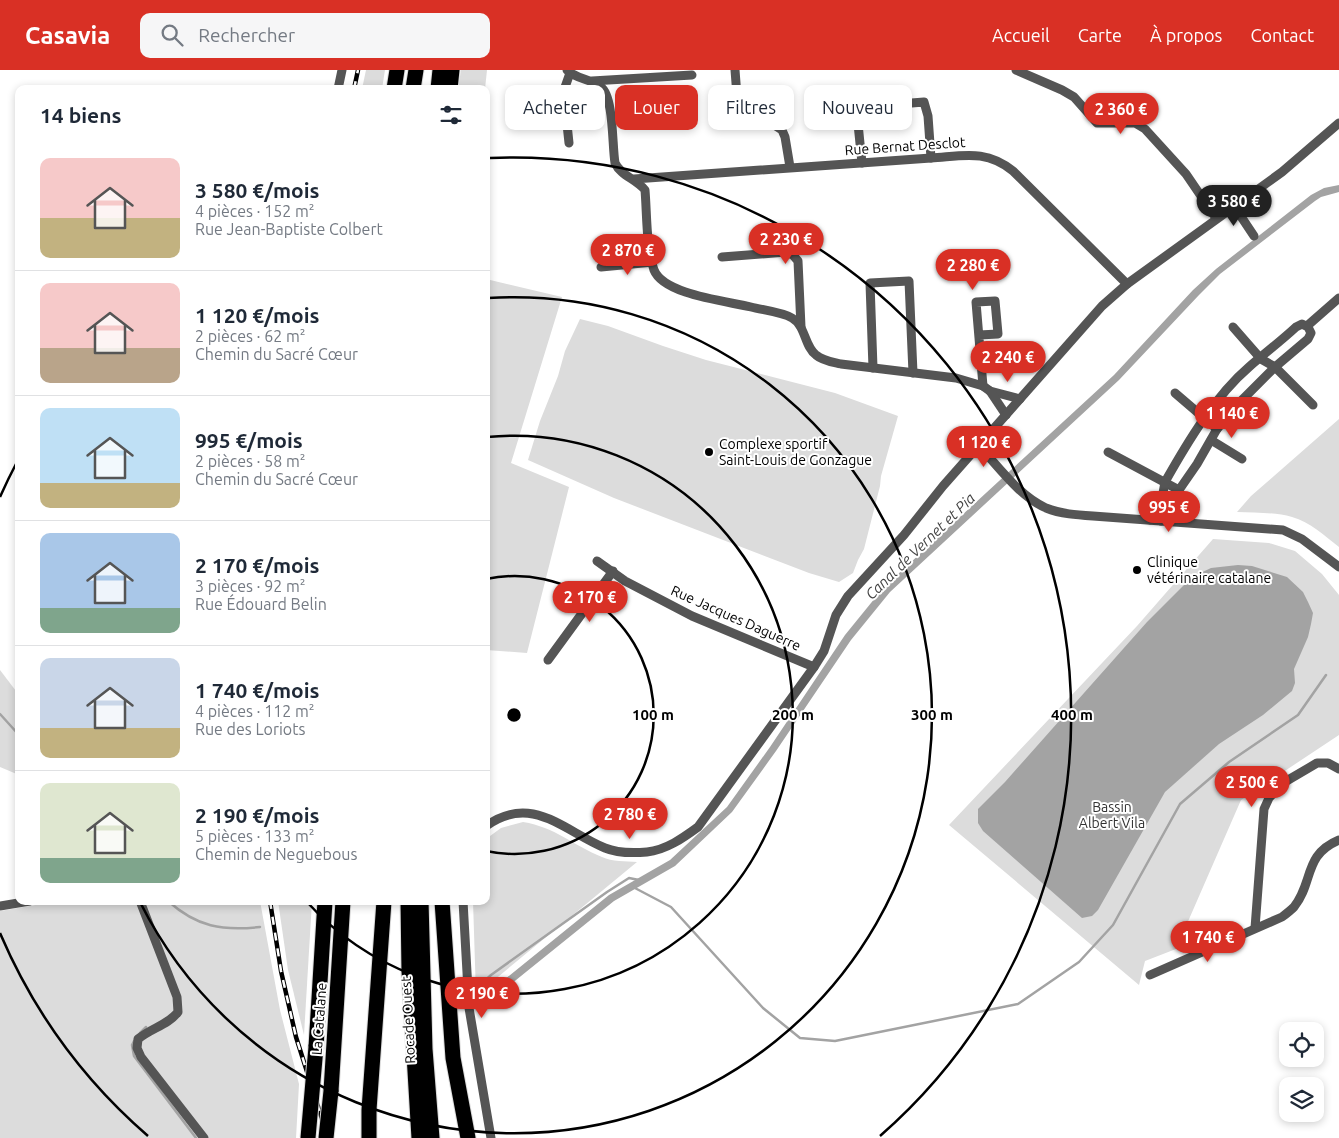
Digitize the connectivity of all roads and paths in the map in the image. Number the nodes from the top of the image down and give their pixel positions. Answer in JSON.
{"nodes":[{"id":1,"x":342,"y":70,"type":"edge"},
{"id":2,"x":397,"y":70,"type":"edge"},
{"id":3,"x":416,"y":70,"type":"edge"},
{"id":4,"x":440,"y":70,"type":"edge"},
{"id":5,"x":452,"y":70,"type":"edge"},
{"id":6,"x":735,"y":70,"type":"edge"},
{"id":7,"x":1016,"y":70,"type":"edge"},
{"id":8,"x":568,"y":72,"type":"edge"},
{"id":9,"x":692,"y":75,"type":"dead end"},
{"id":10,"x":592,"y":81,"type":"junction"},
{"id":11,"x":339,"y":85,"type":"edge"},
{"id":12,"x":395,"y":85,"type":"edge"},
{"id":13,"x":414,"y":85,"type":"edge"},
{"id":14,"x":438,"y":85,"type":"edge"},
{"id":15,"x":450,"y":85,"type":"edge"},
{"id":16,"x":1339,"y":124,"type":"edge"},
{"id":17,"x":569,"y":142,"type":"dead end"},
{"id":18,"x":931,"y":158,"type":"junction"},
{"id":19,"x":862,"y":163,"type":"junction"},
{"id":20,"x":790,"y":167,"type":"junction"},
{"id":21,"x":634,"y":179,"type":"junction"},
{"id":22,"x":1234,"y":206,"type":"junction"},
{"id":23,"x":1216,"y":218,"type":"junction"},
{"id":24,"x":1254,"y":236,"type":"dead end"},
{"id":25,"x":722,"y":258,"type":"dead end"},
{"id":26,"x":653,"y":262,"type":"junction"},
{"id":27,"x":601,"y":267,"type":"dead end"},
{"id":28,"x":1127,"y":284,"type":"junction"},
{"id":29,"x":1339,"y":298,"type":"edge"},
{"id":30,"x":1307,"y":326,"type":"junction"},
{"id":31,"x":801,"y":327,"type":"junction"},
{"id":32,"x":1233,"y":327,"type":"dead end"},
{"id":33,"x":979,"y":336,"type":"dead end"},
{"id":34,"x":1261,"y":359,"type":"junction"},
{"id":35,"x":1275,"y":367,"type":"junction"},
{"id":36,"x":873,"y":368,"type":"junction"},
{"id":37,"x":914,"y":373,"type":"junction"},
{"id":38,"x":986,"y":388,"type":"junction"},
{"id":39,"x":1175,"y":393,"type":"dead end"},
{"id":40,"x":1020,"y":399,"type":"junction"},
{"id":41,"x":1313,"y":405,"type":"dead end"},
{"id":42,"x":1006,"y":416,"type":"junction"},
{"id":43,"x":1204,"y":419,"type":"junction"},
{"id":44,"x":1217,"y":429,"type":"junction"},
{"id":45,"x":1211,"y":440,"type":"junction"},
{"id":46,"x":979,"y":446,"type":"junction"},
{"id":47,"x":1108,"y":452,"type":"dead end"},
{"id":48,"x":1242,"y":458,"type":"dead end"},
{"id":49,"x":1164,"y":482,"type":"junction"},
{"id":50,"x":1179,"y":490,"type":"junction"},
{"id":51,"x":1150,"y":520,"type":"junction"},
{"id":52,"x":1161,"y":521,"type":"junction"},
{"id":53,"x":597,"y":561,"type":"dead end"},
{"id":54,"x":1339,"y":567,"type":"edge"},
{"id":55,"x":613,"y":571,"type":"junction"},
{"id":56,"x":548,"y":660,"type":"dead end"},
{"id":57,"x":814,"y":667,"type":"junction"},
{"id":58,"x":1339,"y":769,"type":"edge"},
{"id":59,"x":490,"y":824,"type":"edge"},
{"id":60,"x":1339,"y":840,"type":"edge"},
{"id":61,"x":15,"y":904,"type":"edge"},
{"id":62,"x":142,"y":905,"type":"edge"},
{"id":63,"x":325,"y":905,"type":"edge"},
{"id":64,"x":343,"y":905,"type":"edge"},
{"id":65,"x":384,"y":905,"type":"edge"},
{"id":66,"x":408,"y":905,"type":"edge"},
{"id":67,"x":421,"y":905,"type":"edge"},
{"id":68,"x":442,"y":905,"type":"edge"},
{"id":69,"x":463,"y":905,"type":"edge"},
{"id":70,"x":0,"y":906,"type":"edge"},
{"id":71,"x":1255,"y":928,"type":"junction"},
{"id":72,"x":1150,"y":975,"type":"dead end"},
{"id":73,"x":425,"y":1049,"type":"junction"},
{"id":74,"x":453,"y":1058,"type":"junction"},
{"id":75,"x":204,"y":1138,"type":"edge"},
{"id":76,"x":308,"y":1138,"type":"edge"},
{"id":77,"x":326,"y":1138,"type":"edge"},
{"id":78,"x":369,"y":1138,"type":"edge"},
{"id":79,"x":419,"y":1138,"type":"edge"},
{"id":80,"x":432,"y":1138,"type":"edge"},
{"id":81,"x":437,"y":1138,"type":"edge"},
{"id":82,"x":464,"y":1138,"type":"edge"},
{"id":83,"x":468,"y":1138,"type":"edge"},
{"id":84,"x":491,"y":1138,"type":"edge"}],
"edges":[{"from":1,"to":11,"type":"street"},
{"from":2,"to":12,"type":"highway"},
{"from":3,"to":13,"type":"highway"},
{"from":4,"to":14,"type":"highway"},
{"from":5,"to":15,"type":"highway"},
{"from":6,"to":20,"type":"street"},
{"from":7,"to":23,"type":"street"},
{"from":8,"to":10,"type":"street"},
{"from":8,"to":17,"type":"street"},
{"from":9,"to":10,"type":"street"},
{"from":10,"to":21,"type":"street"},
{"from":16,"to":22,"type":"street"},
{"from":18,"to":19,"type":"street","name":"Rue Bernat Desclot"},
{"from":18,"to":19,"type":"street"},
{"from":18,"to":28,"type":"street","name":"Rue Bernat Desclot"},
{"from":19,"to":20,"type":"street","name":"Rue Bernat Desclot"},
{"from":20,"to":21,"type":"street","name":"Rue Bernat Desclot"},
{"from":21,"to":26,"type":"street"},
{"from":22,"to":23,"type":"street"},
{"from":22,"to":24,"type":"street"},
{"from":23,"to":28,"type":"street"},
{"from":25,"to":31,"type":"street"},
{"from":26,"to":27,"type":"street"},
{"from":26,"to":31,"type":"street"},
{"from":28,"to":40,"type":"street"},
{"from":29,"to":30,"type":"street"},
{"from":30,"to":34,"type":"street"},
{"from":30,"to":35,"type":"street"},
{"from":31,"to":36,"type":"street"},
{"from":32,"to":34,"type":"street"},
{"from":33,"to":38,"type":"street"},
{"from":34,"to":35,"type":"street"},
{"from":34,"to":43,"type":"street"},
{"from":35,"to":41,"type":"street"},
{"from":35,"to":44,"type":"street"},
{"from":36,"to":37,"type":"street"},
{"from":36,"to":37,"type":"street"},
{"from":37,"to":38,"type":"street"},
{"from":38,"to":40,"type":"street"},
{"from":38,"to":42,"type":"street"},
{"from":39,"to":43,"type":"street"},
{"from":40,"to":42,"type":"street"},
{"from":42,"to":46,"type":"street"},
{"from":43,"to":44,"type":"street"},
{"from":43,"to":49,"type":"street"},
{"from":44,"to":45,"type":"street"},
{"from":45,"to":48,"type":"street"},
{"from":45,"to":50,"type":"street"},
{"from":46,"to":51,"type":"street"},
{"from":46,"to":57,"type":"street"},
{"from":47,"to":49,"type":"street"},
{"from":49,"to":50,"type":"street"},
{"from":49,"to":51,"type":"street"},
{"from":50,"to":52,"type":"street"},
{"from":51,"to":52,"type":"street"},
{"from":52,"to":54,"type":"street"},
{"from":53,"to":55,"type":"street","name":"Rue Jacques Daguerre"},
{"from":55,"to":56,"type":"street"},
{"from":55,"to":57,"type":"street","name":"Rue Jacques Daguerre"},
{"from":57,"to":59,"type":"street"},
{"from":58,"to":71,"type":"street"},
{"from":60,"to":71,"type":"street"},
{"from":61,"to":70,"type":"street"},
{"from":62,"to":75,"type":"street"},
{"from":63,"to":76,"type":"highway","name":"La Catalane","bridge":true},
{"from":64,"to":77,"type":"highway","name":"La Catalane","bridge":true},
{"from":65,"to":78,"type":"highway"},
{"from":66,"to":79,"type":"highway","name":"Rocade Ouest"},
{"from":67,"to":73,"type":"highway","name":"Rocade Ouest"},
{"from":68,"to":74,"type":"highway"},
{"from":69,"to":84,"type":"street"},
{"from":71,"to":72,"type":"street"},
{"from":73,"to":80,"type":"highway","name":"Rocade Ouest"},
{"from":73,"to":81,"type":"highway"},
{"from":74,"to":82,"type":"highway"},
{"from":74,"to":83,"type":"highway"}]}
